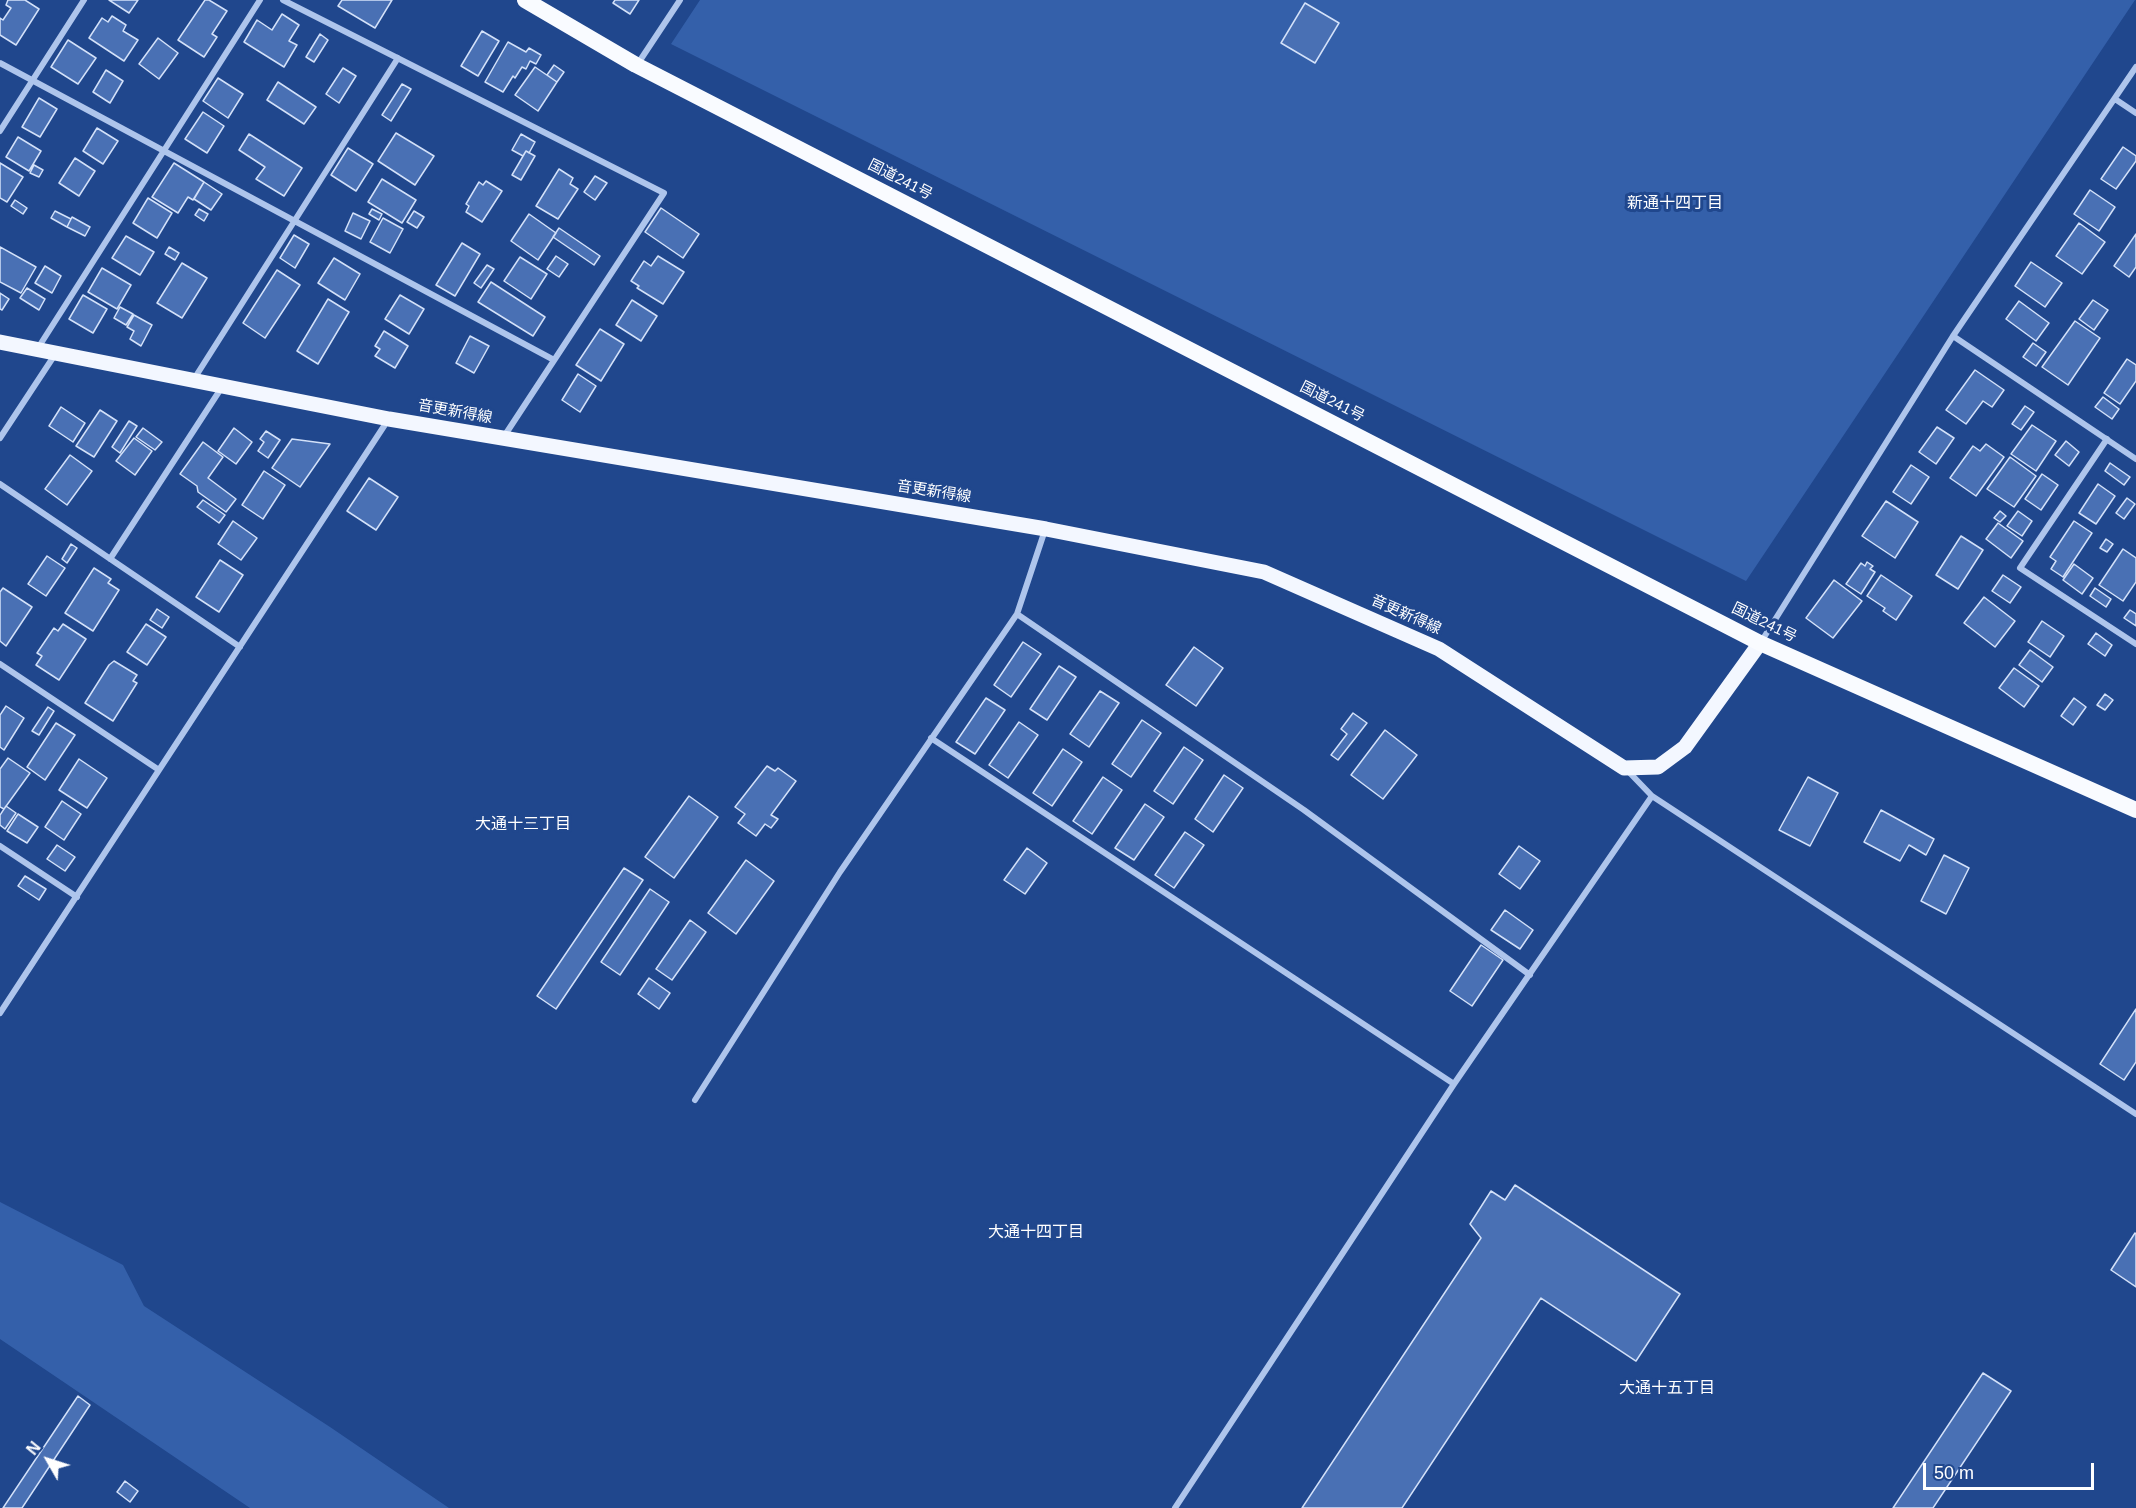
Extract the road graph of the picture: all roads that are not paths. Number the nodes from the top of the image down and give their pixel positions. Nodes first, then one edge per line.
1 (84, 0) edge
2 (260, 0) edge
3 (283, 0) edge
4 (525, 0) edge
5 (680, 0) edge
6 (398, 58) junction
7 (0, 63) edge
8 (636, 65) junction
9 (2136, 67) edge
10 (32, 80) junction
11 (2115, 99) junction
12 (2136, 113) edge
13 (0, 130) edge
14 (163, 151) junction
15 (294, 222) junction
16 (1953, 336) junction
17 (0, 342) edge
18 (37, 348) junction
19 (56, 353) junction
20 (554, 360) junction
21 (194, 379) junction
22 (222, 387) junction
23 (389, 419) junction
24 (0, 438) edge
25 (503, 438) junction
26 (2107, 439) junction
27 (2136, 459) edge
28 (0, 484) edge
29 (1046, 529) junction
30 (110, 559) junction
31 (1017, 614) junction
32 (1760, 642) junction
33 (2136, 644) edge
34 (240, 647) junction
35 (0, 664) edge
36 (932, 738) junction
37 (1624, 768) junction
38 (159, 770) junction
39 (1652, 796) junction
40 (2136, 810) edge
41 (0, 846) edge
42 (76, 897) junction
43 (1530, 975) junction
44 (0, 1013) edge
45 (1454, 1084) junction
46 (694, 1100) dead end
47 (2136, 1114) edge
48 (1175, 1508) edge

1 - 10 street
2 - 14 street
3 - 6 street
4 - 8 highway, 国道241号
5 - 8 street
6 - 15 street
6 - 20 street
7 - 10 street
8 - 32 highway, 国道241号
9 - 11 street
10 - 13 street
10 - 14 street
11 - 12 street
11 - 16 street
14 - 15 street
14 - 18 street
15 - 20 street
15 - 21 street
16 - 26 street
16 - 32 street
17 - 18 main road, 音更新得線
18 - 19 main road, 音更新得線
19 - 21 main road, 音更新得線
19 - 24 street
20 - 25 street
21 - 22 main road, 音更新得線
22 - 23 main road, 音更新得線
22 - 30 street
23 - 25 main road, 音更新得線
23 - 34 street
25 - 29 main road, 音更新得線
26 - 27 street
26 - 33 street
28 - 30 street
29 - 31 street
29 - 37 main road, 音更新得線
30 - 34 street
31 - 36 street
31 - 43 street
32 - 37 main road
32 - 40 highway, 国道241号
34 - 38 street
35 - 38 street
36 - 45 street
36 - 46 street
37 - 39 street
38 - 42 street
39 - 43 street
39 - 47 street
41 - 42 street
42 - 44 street
43 - 45 street
45 - 48 street

